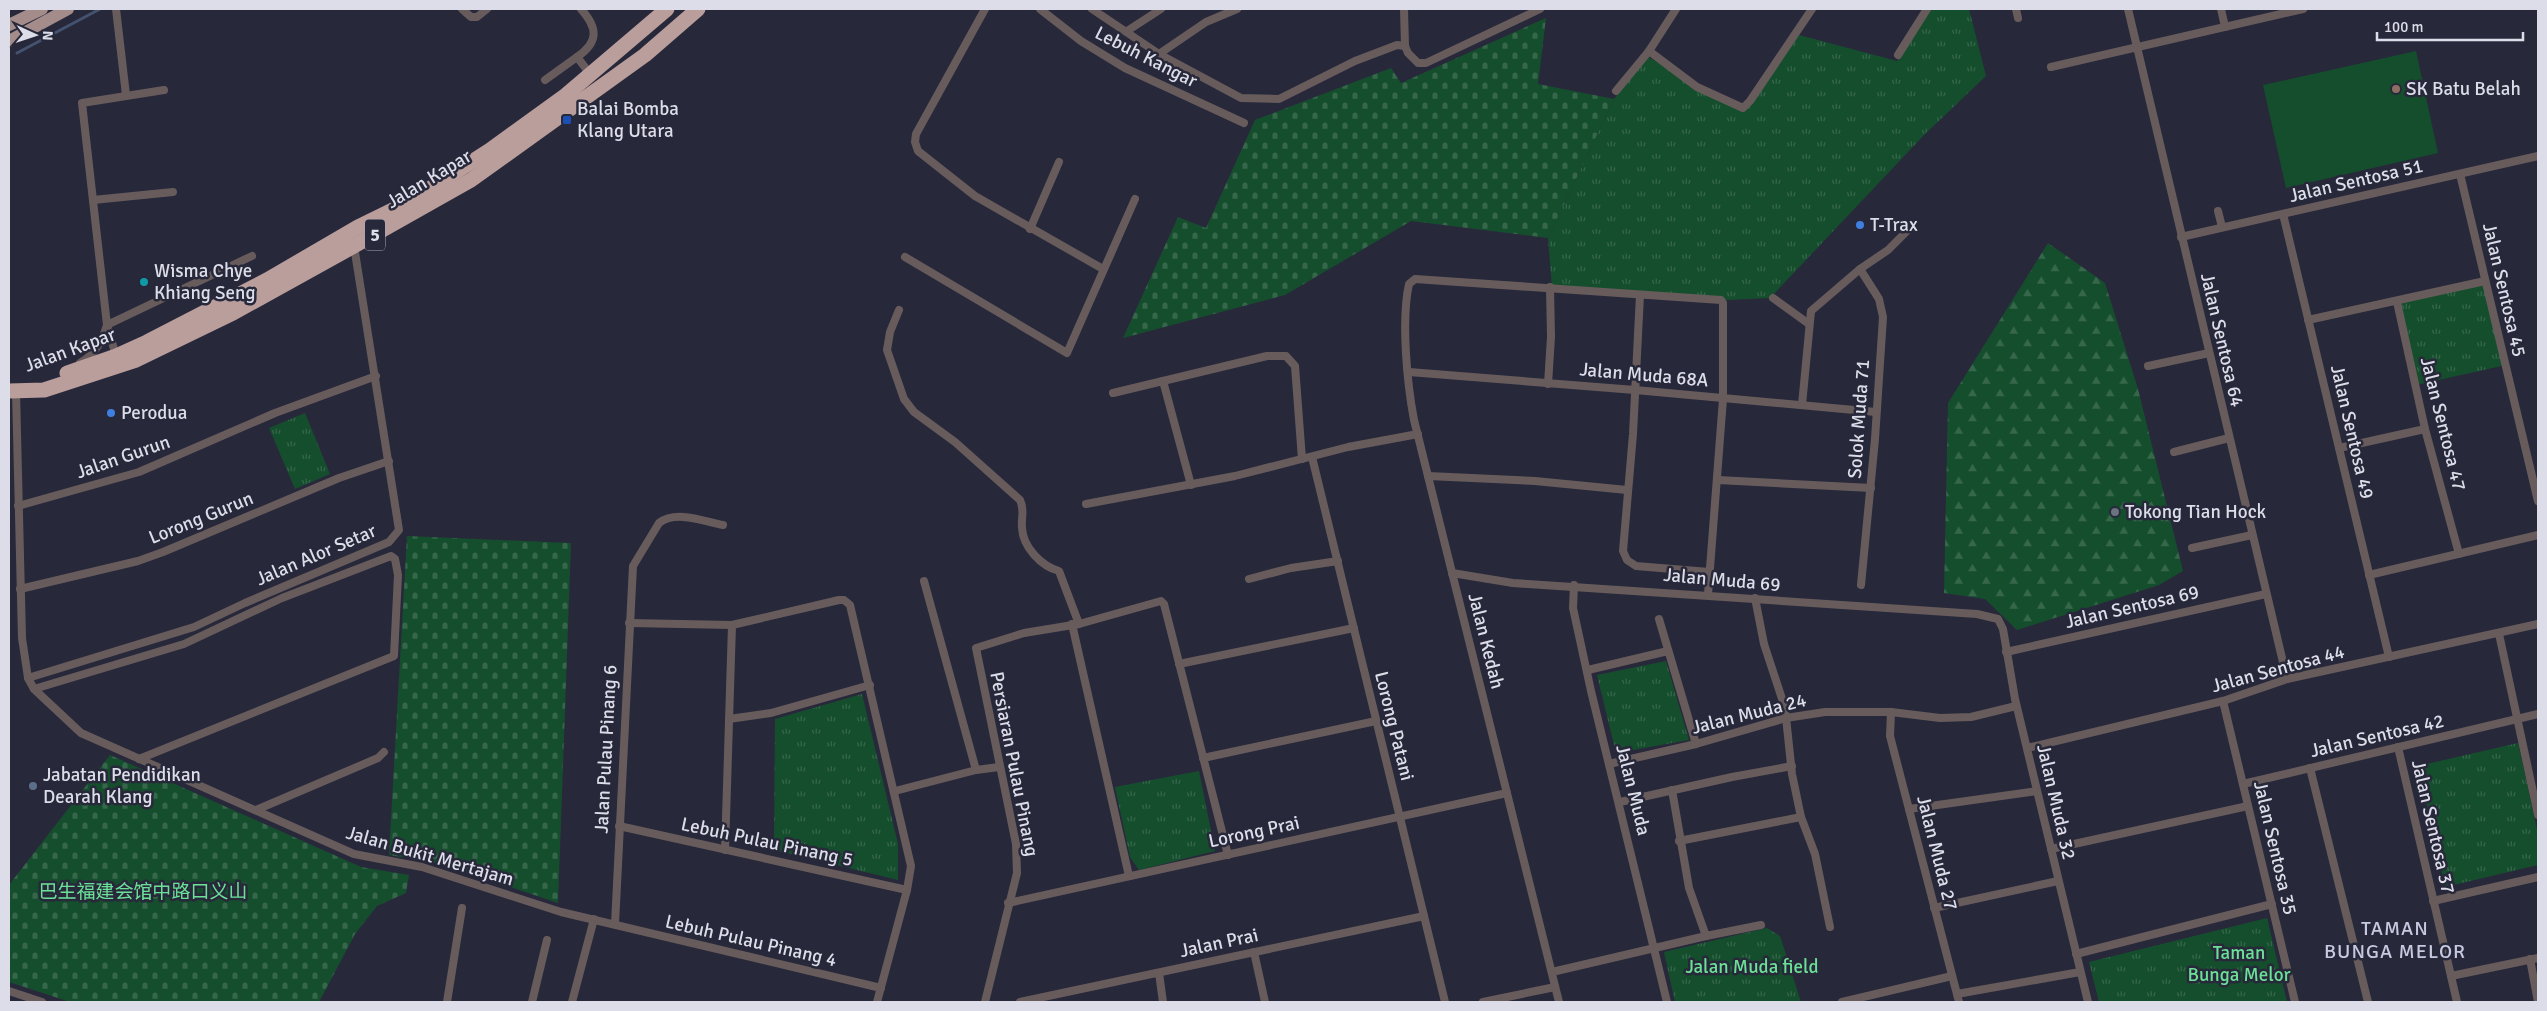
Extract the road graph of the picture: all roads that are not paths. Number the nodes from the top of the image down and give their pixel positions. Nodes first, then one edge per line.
1 (42, 9) edge
2 (68, 9) edge
3 (116, 9) edge
4 (462, 9) edge
5 (487, 9) edge
6 (581, 9) edge
7 (667, 9) edge
8 (698, 9) edge
9 (985, 9) edge
10 (1040, 9) edge
11 (1092, 9) edge
12 (1161, 9) edge
13 (1237, 9) edge
14 (1404, 9) edge
15 (1540, 9) edge
16 (1676, 9) edge
17 (1812, 9) edge
18 (1927, 9) edge
19 (2016, 9) edge
20 (2128, 9) edge
21 (2221, 9) edge
22 (2304, 9) edge
23 (2018, 18) dead end
24 (9, 25) edge
25 (2225, 27) junction
26 (1128, 31) junction
27 (9, 41) edge
28 (1405, 46) junction
29 (2138, 47) junction
30 (1649, 51) junction
31 (1159, 54) junction
32 (1898, 55) dead end
33 (577, 57) junction
34 (2051, 67) dead end
35 (591, 74) junction
36 (545, 80) dead end
37 (164, 90) dead end
38 (1616, 91) dead end
39 (126, 95) junction
40 (1244, 123) dead end
41 (2538, 156) edge
42 (1059, 162) dead end
43 (2460, 174) junction
44 (173, 192) dead end
45 (1135, 199) dead end
46 (93, 200) junction
47 (2218, 210) dead end
48 (2283, 214) junction
49 (1911, 227) dead end
50 (2222, 227) junction
51 (1030, 229) junction
52 (2181, 237) junction
53 (354, 246) junction
54 (252, 256) dead end
55 (905, 257) dead end
56 (1103, 269) junction
57 (1860, 269) junction
58 (2486, 281) junction
59 (1550, 287) junction
60 (1640, 295) junction
61 (1773, 298) dead end
62 (2397, 302) junction
63 (899, 310) dead end
64 (2308, 320) junction
65 (1809, 324) junction
66 (108, 325) junction
67 (2209, 353) junction
68 (116, 356) junction
69 (2148, 366) dead end
70 (1409, 372) junction
71 (59, 375) junction
72 (376, 376) junction
73 (1162, 381) junction
74 (1548, 384) junction
75 (1635, 390) junction
76 (12, 391) edge
77 (1112, 392) dead end
78 (1723, 398) junction
79 (1802, 405) junction
80 (1876, 412) junction
81 (2425, 429) junction
82 (1418, 434) junction
83 (2229, 438) junction
84 (2339, 448) junction
85 (2174, 452) dead end
86 (1312, 457) junction
87 (1302, 459) junction
88 (389, 461) junction
89 (1428, 476) junction
90 (1718, 480) junction
91 (1191, 485) junction
92 (1871, 488) junction
93 (1627, 490) junction
94 (2538, 501) edge
95 (1086, 504) dead end
96 (18, 506) junction
97 (723, 525) dead end
98 (2252, 535) junction
99 (2538, 536) edge
100 (2192, 548) dead end
101 (2458, 554) junction
102 (1338, 562) junction
103 (1709, 572) junction
104 (1452, 573) junction
105 (2369, 574) junction
106 (1249, 579) dead end
107 (1862, 581) dead end
108 (924, 582) dead end
109 (1574, 585) junction
110 (20, 589) junction
111 (1708, 594) junction
112 (2266, 594) junction
113 (1754, 598) junction
114 (1990, 615) joint
115 (1660, 619) dead end
116 (629, 623) junction
117 (1076, 624) junction
118 (2538, 624) edge
119 (732, 625) junction
120 (1354, 628) junction
121 (2500, 634) junction
122 (1668, 651) junction
123 (2006, 652) junction
124 (2389, 657) junction
125 (1179, 664) junction
126 (1588, 670) junction
127 (28, 678) junction
128 (2287, 679) junction
129 (870, 685) junction
130 (34, 688) junction
131 (2223, 701) junction
132 (2016, 706) junction
133 (1891, 712) junction
134 (2538, 714) edge
135 (1786, 718) junction
136 (729, 719) junction
137 (2518, 719) junction
138 (1376, 721) junction
139 (1696, 744) junction
140 (2398, 747) junction
141 (2027, 748) junction
142 (384, 752) dead end
143 (1203, 758) junction
144 (139, 759) junction
145 (1610, 764) junction
146 (1792, 766) junction
147 (999, 767) junction
148 (2310, 768) junction
149 (976, 770) junction
150 (2243, 784) junction
151 (1672, 790) junction
152 (895, 791) junction
153 (2037, 791) junction
154 (1507, 793) junction
155 (2536, 795) edge
156 (1620, 802) junction
157 (2248, 806) junction
158 (1909, 809) junction
159 (256, 810) junction
160 (2538, 815) edge
161 (1400, 817) junction
162 (1801, 817) junction
163 (619, 826) junction
164 (1679, 840) junction
165 (2051, 849) junction
166 (725, 850) junction
167 (1228, 855) junction
168 (1129, 876) junction
169 (2538, 877) edge
170 (2058, 880) junction
171 (907, 890) junction
172 (2433, 901) junction
173 (1008, 903) junction
174 (2272, 904) junction
175 (462, 908) dead end
176 (1934, 908) junction
177 (1424, 916) junction
178 (594, 919) junction
179 (615, 924) junction
180 (1761, 925) dead end
181 (1830, 927) dead end
182 (1706, 936) junction
183 (547, 940) dead end
184 (1655, 949) junction
185 (1254, 952) junction
186 (2076, 954) junction
187 (2538, 958) edge
188 (2530, 959) junction
189 (1552, 972) junction
190 (2080, 972) junction
191 (1159, 973) junction
192 (1952, 976) junction
193 (2451, 976) junction
194 (1555, 987) junction
195 (881, 988) junction
196 (9, 991) edge
197 (1958, 998) edge
198 (42, 1002) edge
199 (448, 1002) edge
200 (532, 1002) edge
201 (572, 1002) edge
202 (877, 1002) edge
203 (985, 1002) edge
204 (1020, 1002) edge
205 (1163, 1002) edge
206 (1265, 1002) edge
207 (1445, 1002) edge
208 (1483, 1002) edge
209 (1559, 1002) edge
210 (1667, 1002) edge
211 (1844, 1002) edge
212 (2088, 1002) edge
213 (2295, 1002) edge
214 (2368, 1002) edge
215 (2457, 1002) edge
216 (2538, 1002) edge

1 - 24 main road
2 - 27 main road
3 - 39 street
4 - 5 street
6 - 33 street
7 - 35 highway, Jalan Kapar / 5
8 - 53 highway, Jalan Kapar / 5
9 - 51 street
10 - 40 street, Lebuh Kangar
11 - 26 street
12 - 26 street
13 - 31 street
14 - 28 street
15 - 28 street
16 - 30 street
17 - 30 street
18 - 32 street
19 - 23 street
20 - 29 street, Jalan Sentosa 64
21 - 25 street
22 - 25 street
25 - 29 street
26 - 31 street
28 - 31 street
29 - 34 street
29 - 52 street, Jalan Sentosa 64
30 - 38 street
33 - 35 street
33 - 36 street
35 - 68 highway, Jalan Kapar / 5
37 - 39 street
39 - 46 street
41 - 43 street, Jalan Sentosa 51
42 - 51 street
43 - 48 street, Jalan Sentosa 51
43 - 58 street, Jalan Sentosa 45
44 - 46 street
45 - 56 street
46 - 66 street
47 - 50 street
48 - 50 street, Jalan Sentosa 51
48 - 64 street, Jalan Sentosa 49
49 - 57 street
50 - 52 street, Jalan Sentosa 51
51 - 56 street
52 - 67 street, Jalan Sentosa 64
53 - 72 street, Jalan Alor Setar
53 - 76 highway, Jalan Kapar / 5
54 - 66 street
55 - 56 street
57 - 65 street
57 - 80 street, Solok Muda 71
58 - 62 street
58 - 94 street, Jalan Sentosa 45
59 - 60 street
59 - 70 street, Jalan Kedah
59 - 74 street
60 - 75 street
60 - 78 street
61 - 65 street
62 - 64 street
62 - 81 street, Jalan Sentosa 47
63 - 117 street
64 - 84 street, Jalan Sentosa 49
65 - 79 street
66 - 68 street
66 - 71 street
67 - 69 street
67 - 83 street, Jalan Sentosa 64
68 - 71 highway, Jalan Kapar / 5
70 - 74 street, Jalan Muda 68A
70 - 82 street, Jalan Kedah
71 - 76 highway, Jalan Kapar / 5
72 - 88 street, Jalan Alor Setar
72 - 96 street, Jalan Gurun
73 - 77 street
73 - 87 street
73 - 91 street
74 - 75 street, Jalan Muda 68A
75 - 78 street, Jalan Muda 68A
75 - 93 street
76 - 96 street, Jalan Bukit Mertajam
78 - 79 street, Jalan Muda 68A
78 - 90 street
79 - 80 street, Jalan Muda 68A
80 - 92 street, Solok Muda 71
81 - 84 street
81 - 101 street, Jalan Sentosa 47
82 - 86 street
82 - 89 street, Jalan Kedah
83 - 85 street
83 - 98 street, Jalan Sentosa 64
84 - 105 street, Jalan Sentosa 49
86 - 87 street
86 - 102 street, Lorong Patani
87 - 91 street
88 - 110 street, Lorong Gurun
88 - 127 street, Jalan Alor Setar
89 - 93 street
89 - 104 street, Jalan Kedah
90 - 92 street
90 - 103 street
91 - 95 street
92 - 107 street, Solok Muda 71
93 - 103 street
96 - 110 street, Jalan Bukit Mertajam
97 - 116 street, Jalan Pulau Pinang 6
98 - 100 street
98 - 112 street, Jalan Sentosa 64
99 - 101 street
101 - 105 street
102 - 106 street
102 - 120 street, Lorong Patani
103 - 111 street
104 - 109 street, Jalan Muda 69
104 - 154 street, Jalan Kedah
105 - 124 street, Jalan Sentosa 49
108 - 149 street, Persiaran Pulau Pinang
109 - 111 street, Jalan Muda 69
109 - 126 street, Jalan Muda
110 - 127 street, Jalan Bukit Mertajam
111 - 113 street, Jalan Muda 69
112 - 123 street, Jalan Sentosa 69
112 - 128 street, Jalan Sentosa 64
113 - 114 street, Jalan Muda 69
113 - 135 street
114 - 123 street, Jalan Muda 32
115 - 122 street
116 - 119 street
116 - 163 street, Jalan Pulau Pinang 6
117 - 125 street
117 - 147 street, Persiaran Pulau Pinang
117 - 168 street
118 - 121 street, Jalan Sentosa 44
119 - 129 street
119 - 136 street
120 - 125 street
120 - 138 street, Lorong Patani
121 - 124 street, Jalan Sentosa 44
121 - 137 street
122 - 126 street
122 - 139 street
123 - 132 street, Jalan Muda 32
124 - 128 street, Jalan Sentosa 44
125 - 143 street
126 - 145 street, Jalan Muda
127 - 130 street, Jalan Bukit Mertajam
128 - 131 street, Jalan Sentosa 44
129 - 136 street
129 - 152 street
130 - 144 street, Jalan Bukit Mertajam
130 - 144 street
131 - 141 street, Jalan Sentosa 44
131 - 150 street, Jalan Sentosa 35
132 - 133 street, Jalan Muda 24
132 - 141 street, Jalan Muda 32
133 - 135 street, Jalan Muda 24
133 - 158 street, Jalan Muda 27
134 - 137 street, Jalan Sentosa 42
135 - 139 street, Jalan Muda 24
135 - 146 street
136 - 166 street
137 - 140 street, Jalan Sentosa 42
137 - 155 street
138 - 143 street
138 - 161 street, Lorong Patani
139 - 145 street, Jalan Muda 24
140 - 148 street, Jalan Sentosa 42
140 - 172 street, Jalan Sentosa 37
141 - 153 street, Jalan Muda 32
142 - 159 street
143 - 167 street
144 - 159 street, Jalan Bukit Mertajam
145 - 156 street, Jalan Muda
146 - 151 street
146 - 162 street
147 - 149 street
147 - 173 street, Persiaran Pulau Pinang
148 - 150 street, Jalan Sentosa 42
148 - 214 street
149 - 152 street
150 - 157 street, Jalan Sentosa 35
151 - 156 street
151 - 164 street
152 - 171 street
153 - 158 street
153 - 165 street, Jalan Muda 32
154 - 161 street, Lorong Prai
154 - 189 street, Jalan Kedah
155 - 160 street
156 - 184 street, Jalan Muda
157 - 165 street
157 - 174 street, Jalan Sentosa 35
158 - 176 street, Jalan Muda 27
159 - 178 street, Jalan Bukit Mertajam
161 - 167 street, Lorong Prai
161 - 177 street, Lorong Patani
162 - 164 street
162 - 181 street
163 - 166 street, Lebuh Pulau Pinang 5
163 - 179 street, Jalan Pulau Pinang 6
164 - 182 street
165 - 170 street, Jalan Muda 32
166 - 171 street, Lebuh Pulau Pinang 5
167 - 168 street, Lorong Prai
168 - 173 street, Lorong Prai
169 - 172 street
170 - 176 street
170 - 186 street, Jalan Muda 32
171 - 195 street
172 - 193 street, Jalan Sentosa 37
173 - 203 street, Persiaran Pulau Pinang
174 - 186 street
174 - 213 street, Jalan Sentosa 35
175 - 199 street
176 - 192 street, Jalan Muda 27
177 - 185 street, Jalan Prai
177 - 207 street, Lorong Patani
178 - 179 street, Jalan Bukit Mertajam
178 - 201 street
179 - 195 street, Lebuh Pulau Pinang 4
180 - 182 street
182 - 184 street
183 - 200 street
184 - 189 street
184 - 210 street, Jalan Muda
185 - 191 street, Jalan Prai
185 - 206 street
186 - 190 street, Jalan Muda 32
187 - 188 street
188 - 193 street
188 - 216 street
189 - 194 street, Jalan Kedah
190 - 197 street
190 - 212 street, Jalan Muda 32
191 - 204 street, Jalan Prai
191 - 205 street
192 - 197 street, Jalan Muda 27
192 - 211 street
193 - 215 street, Jalan Sentosa 37
194 - 208 street
194 - 209 street, Jalan Kedah
195 - 202 street
196 - 198 street

